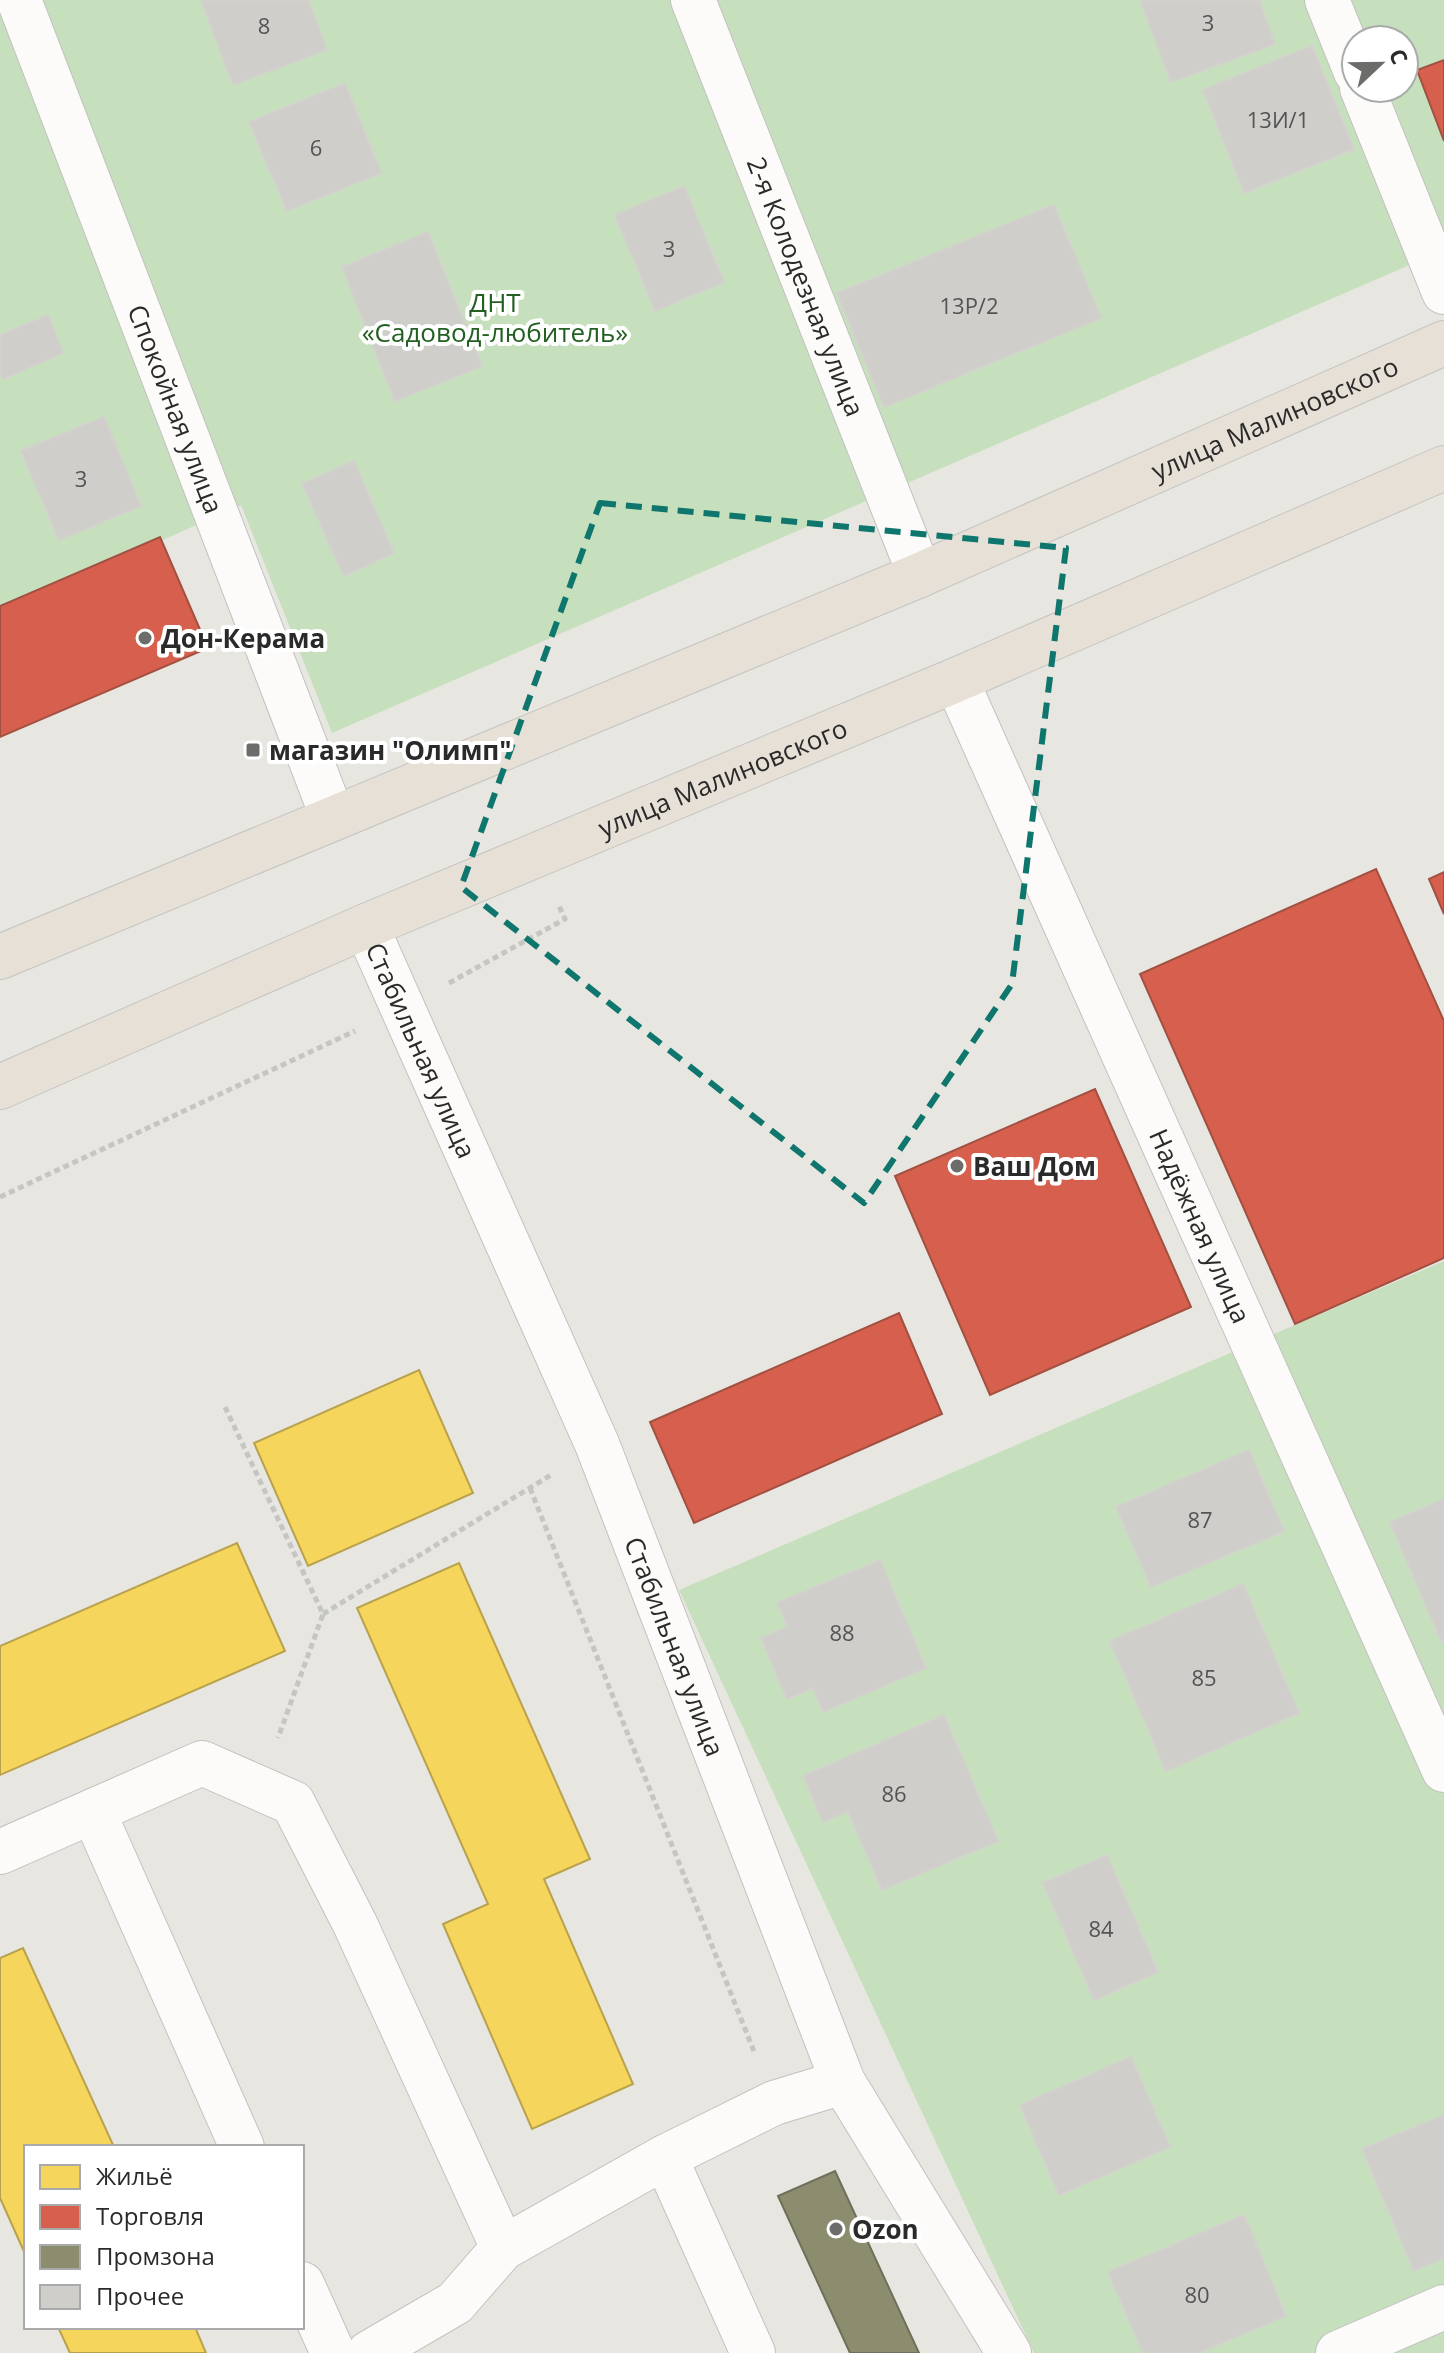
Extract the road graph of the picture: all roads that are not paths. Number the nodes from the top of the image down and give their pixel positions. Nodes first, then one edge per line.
1 (19, 0) edge
2 (693, 0) edge
3 (1327, 0) edge
4 (1340, 32) edge
5 (1368, 104) edge
6 (1444, 292) edge
7 (1444, 343) edge
8 (1444, 468) edge
9 (920, 575) junction
10 (956, 680) junction
11 (333, 818) junction
12 (366, 926) junction
13 (0, 957) edge
14 (0, 1087) edge
15 (1444, 1770) edge
16 (93, 1811) junction
17 (0, 1852) edge
18 (843, 2082) junction
19 (241, 2145) edge
20 (665, 2157) junction
21 (503, 2248) junction
22 (304, 2288) edge
23 (1444, 2307) edge
24 (333, 2353) edge
25 (369, 2353) edge
26 (753, 2353) edge
27 (1009, 2353) edge
28 (1338, 2353) edge

1 - 11 street, Спокойная улица
2 - 9 street, 2-я Колодезная улица
3 - 4 street
5 - 6 street
7 - 9 highway, улица Малиновского
8 - 10 highway, улица Малиновского
9 - 11 highway, улица Малиновского
10 - 12 highway, улица Малиновского
10 - 15 street, Надёжная улица
11 - 13 highway, улица Малиновского
12 - 14 highway, улица Малиновского
12 - 18 street, Стабильная улица
16 - 17 street
16 - 19 street
16 - 21 street
18 - 20 street
18 - 27 street, Стабильная улица
20 - 21 street
20 - 26 street
21 - 25 street
22 - 24 street
23 - 28 street

